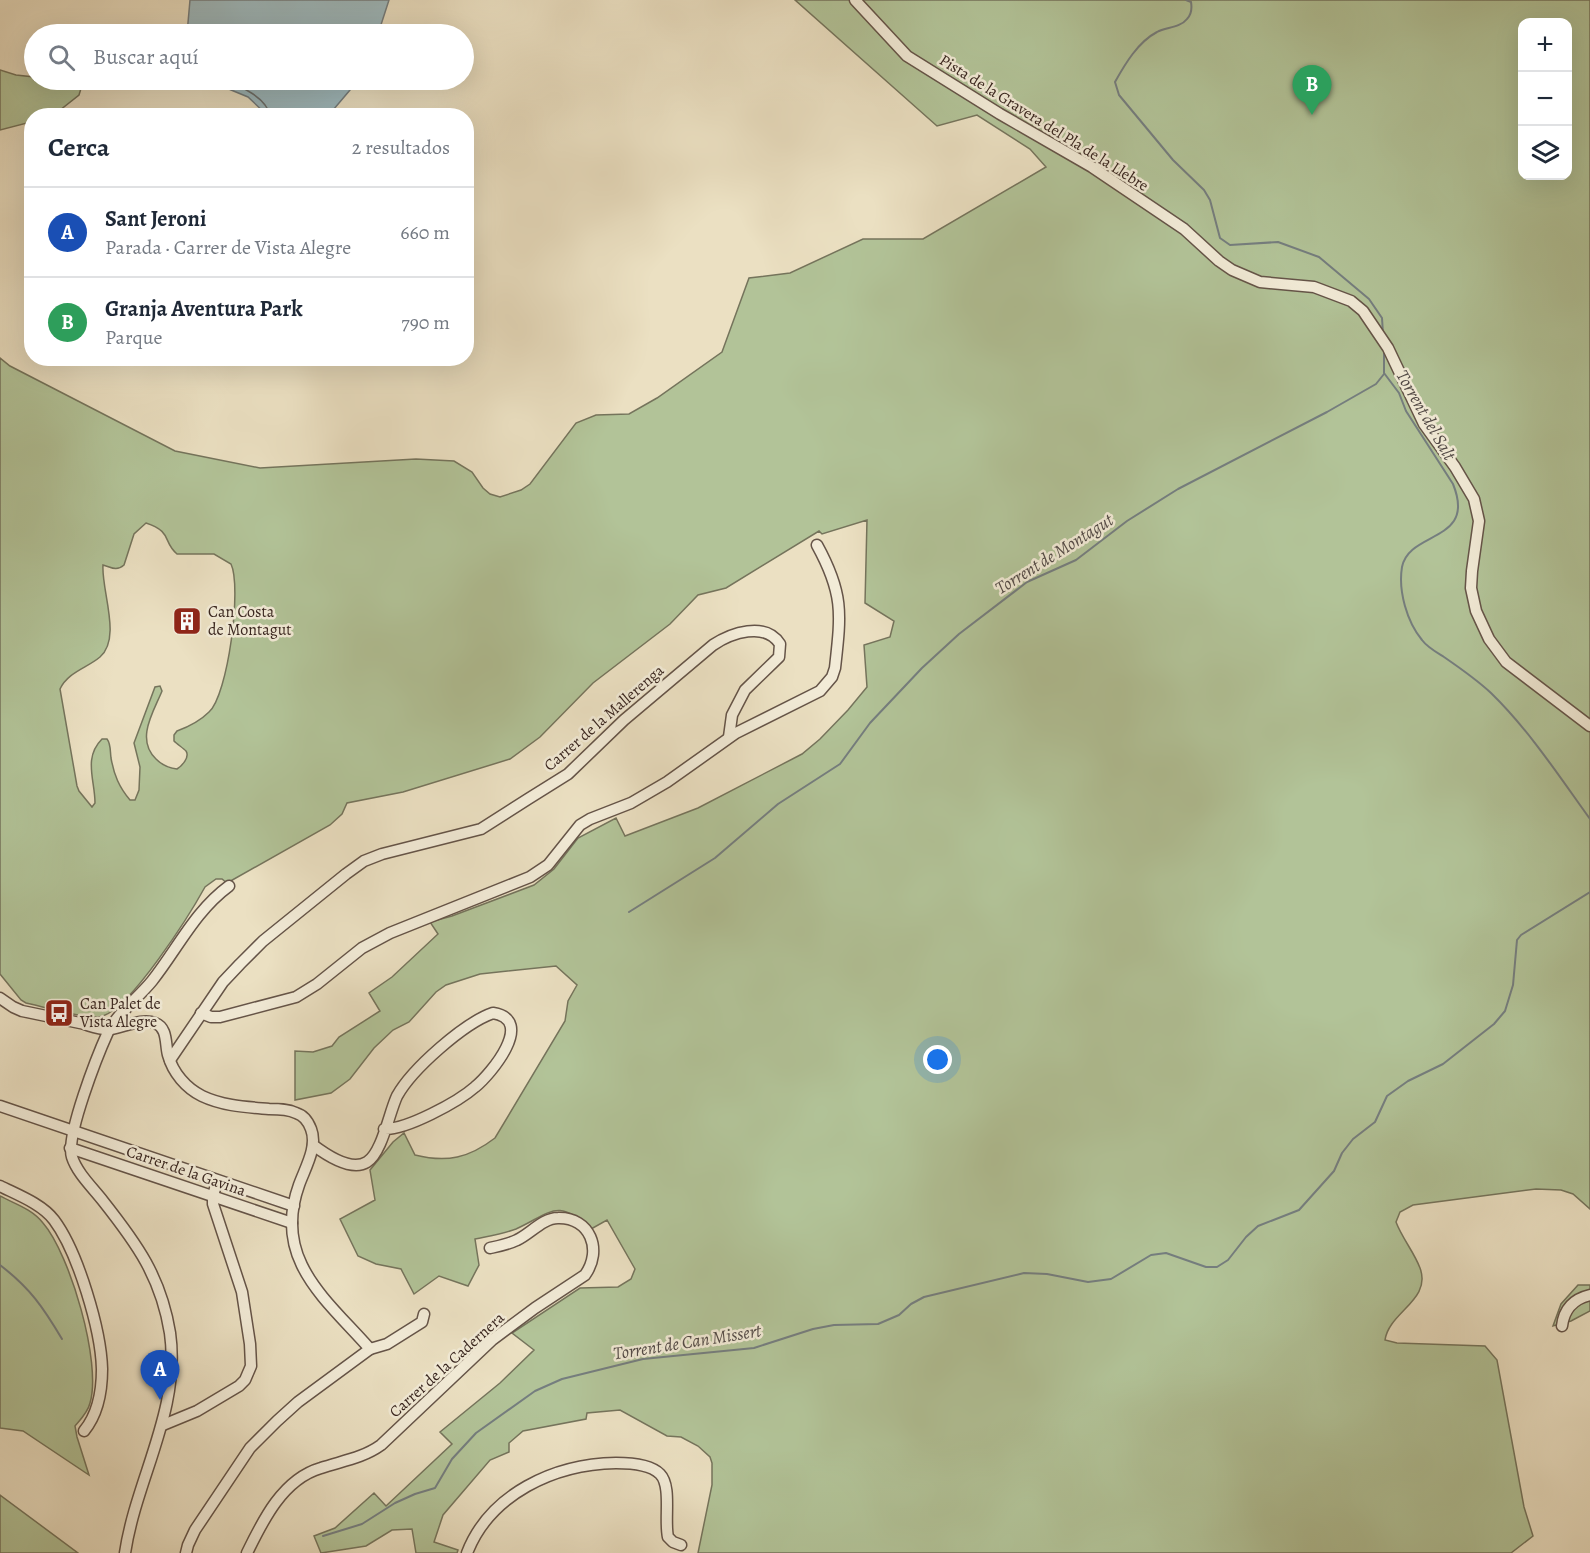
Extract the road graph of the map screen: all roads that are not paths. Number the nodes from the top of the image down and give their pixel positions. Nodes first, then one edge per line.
1 (855, 0) edge
2 (817, 545) dead end
3 (1590, 726) edge
4 (729, 737) junction
5 (229, 886) dead end
6 (0, 998) edge
7 (201, 1013) junction
8 (109, 1030) junction
9 (170, 1060) junction
10 (0, 1106) edge
11 (384, 1129) junction
12 (73, 1130) junction
13 (313, 1145) junction
14 (70, 1148) junction
15 (217, 1181) junction
16 (0, 1186) edge
17 (213, 1196) junction
18 (294, 1206) junction
19 (292, 1223) junction
20 (490, 1248) dead end
21 (1590, 1295) edge
22 (424, 1314) dead end
23 (1562, 1326) dead end
24 (370, 1349) junction
25 (162, 1425) junction
26 (84, 1431) dead end
27 (681, 1545) dead end
28 (125, 1553) edge
29 (186, 1553) edge
30 (247, 1553) edge
31 (467, 1553) edge

1 - 3 street, Pista de la Gravera del Pla de la Llebre
2 - 4 street
4 - 7 street
4 - 7 street, Carrer de la Mallerenga
5 - 8 street
6 - 8 street
7 - 9 street, Carrer de la Mallerenga
8 - 9 street
8 - 12 street
9 - 13 street
10 - 12 street, Carrer de la Gavina
11 - 11 street
11 - 13 street
12 - 14 street
12 - 15 street, Carrer de la Gavina
13 - 18 street
14 - 17 street, Carrer de la Gavina
14 - 25 street
15 - 17 street
15 - 18 street, Carrer de la Gavina
16 - 26 street
17 - 19 street, Carrer de la Gavina
17 - 25 street
18 - 19 street
19 - 24 street
20 - 30 street, Carrer de la Cadernera
21 - 23 street
22 - 24 street
24 - 29 street
25 - 28 street
27 - 31 street

